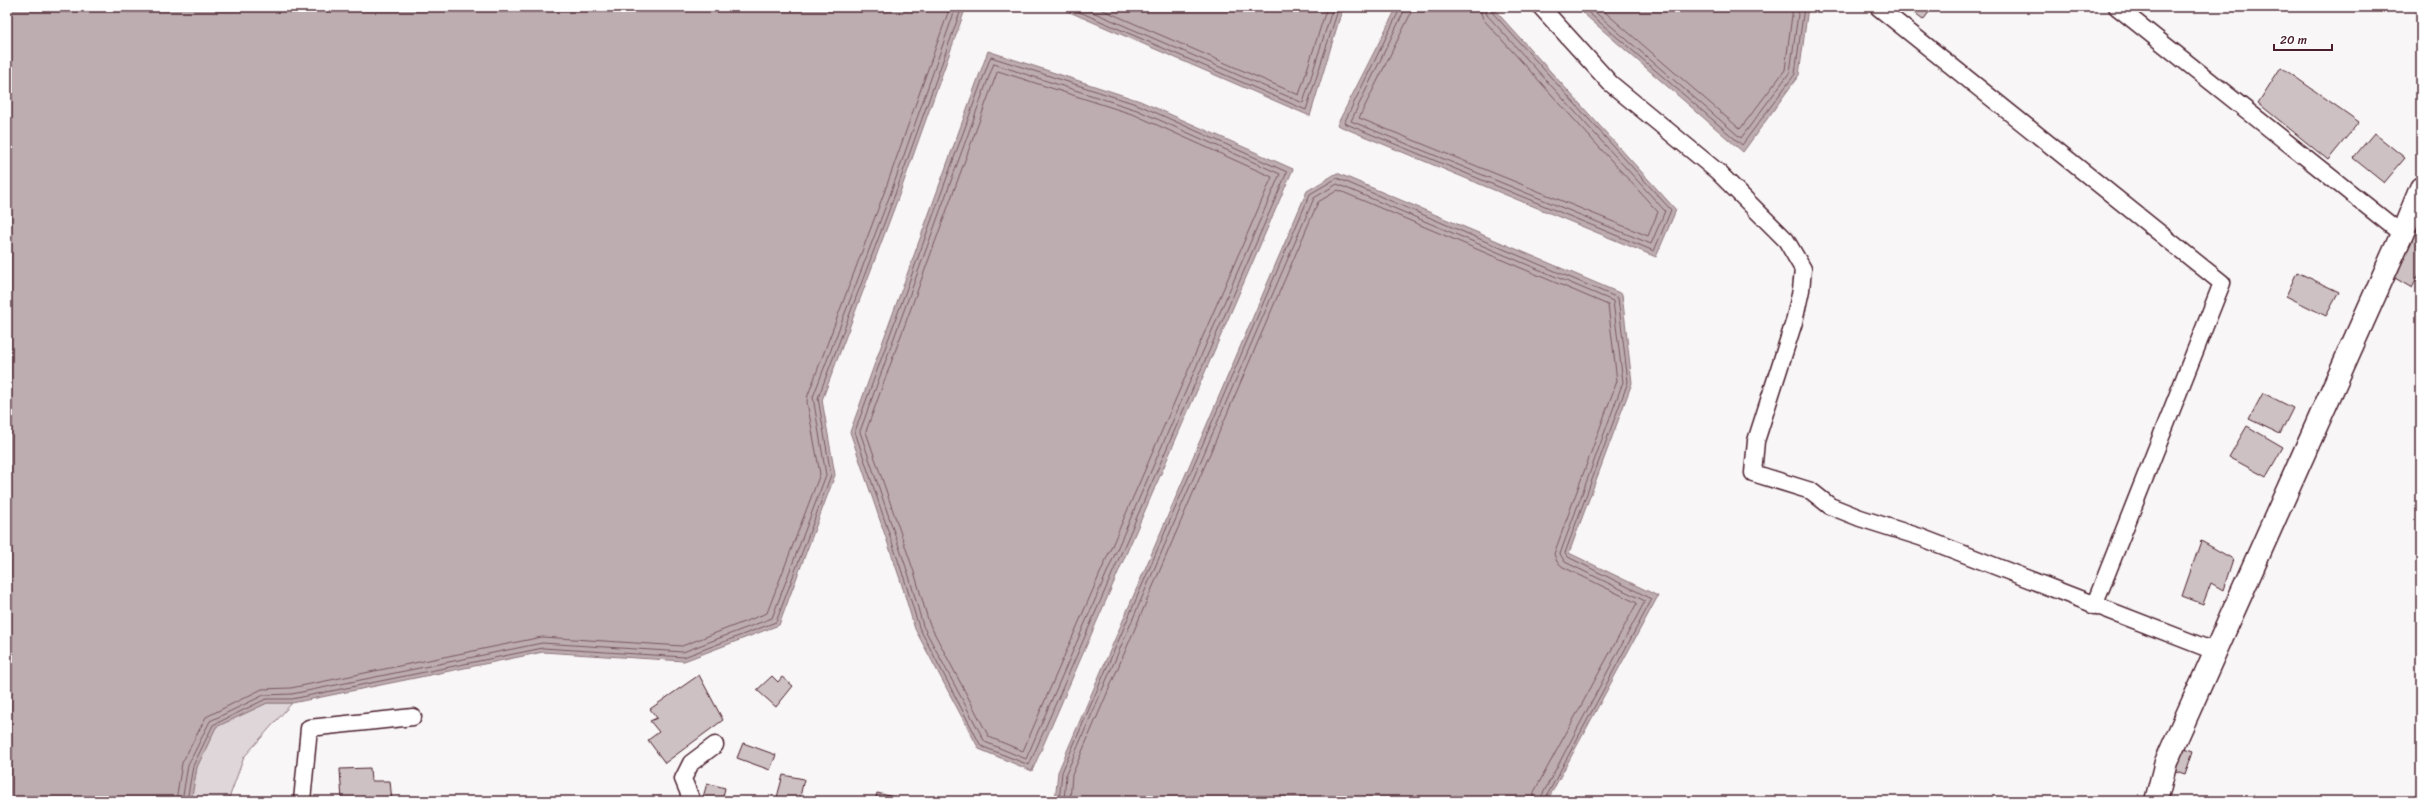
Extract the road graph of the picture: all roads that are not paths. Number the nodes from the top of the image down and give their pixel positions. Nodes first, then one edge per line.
1 (1541, 7) edge
2 (1878, 7) edge
3 (2117, 7) edge
4 (2421, 188) edge
5 (2402, 234) junction
6 (2094, 606) junction
7 (2214, 651) junction
8 (413, 717) dead end
9 (715, 744) dead end
10 (302, 801) edge
11 (692, 801) edge
12 (2156, 801) edge

1 - 6 street
2 - 6 street
3 - 5 street
4 - 5 street
5 - 7 street
6 - 7 street
7 - 12 street
8 - 10 street
9 - 11 street

